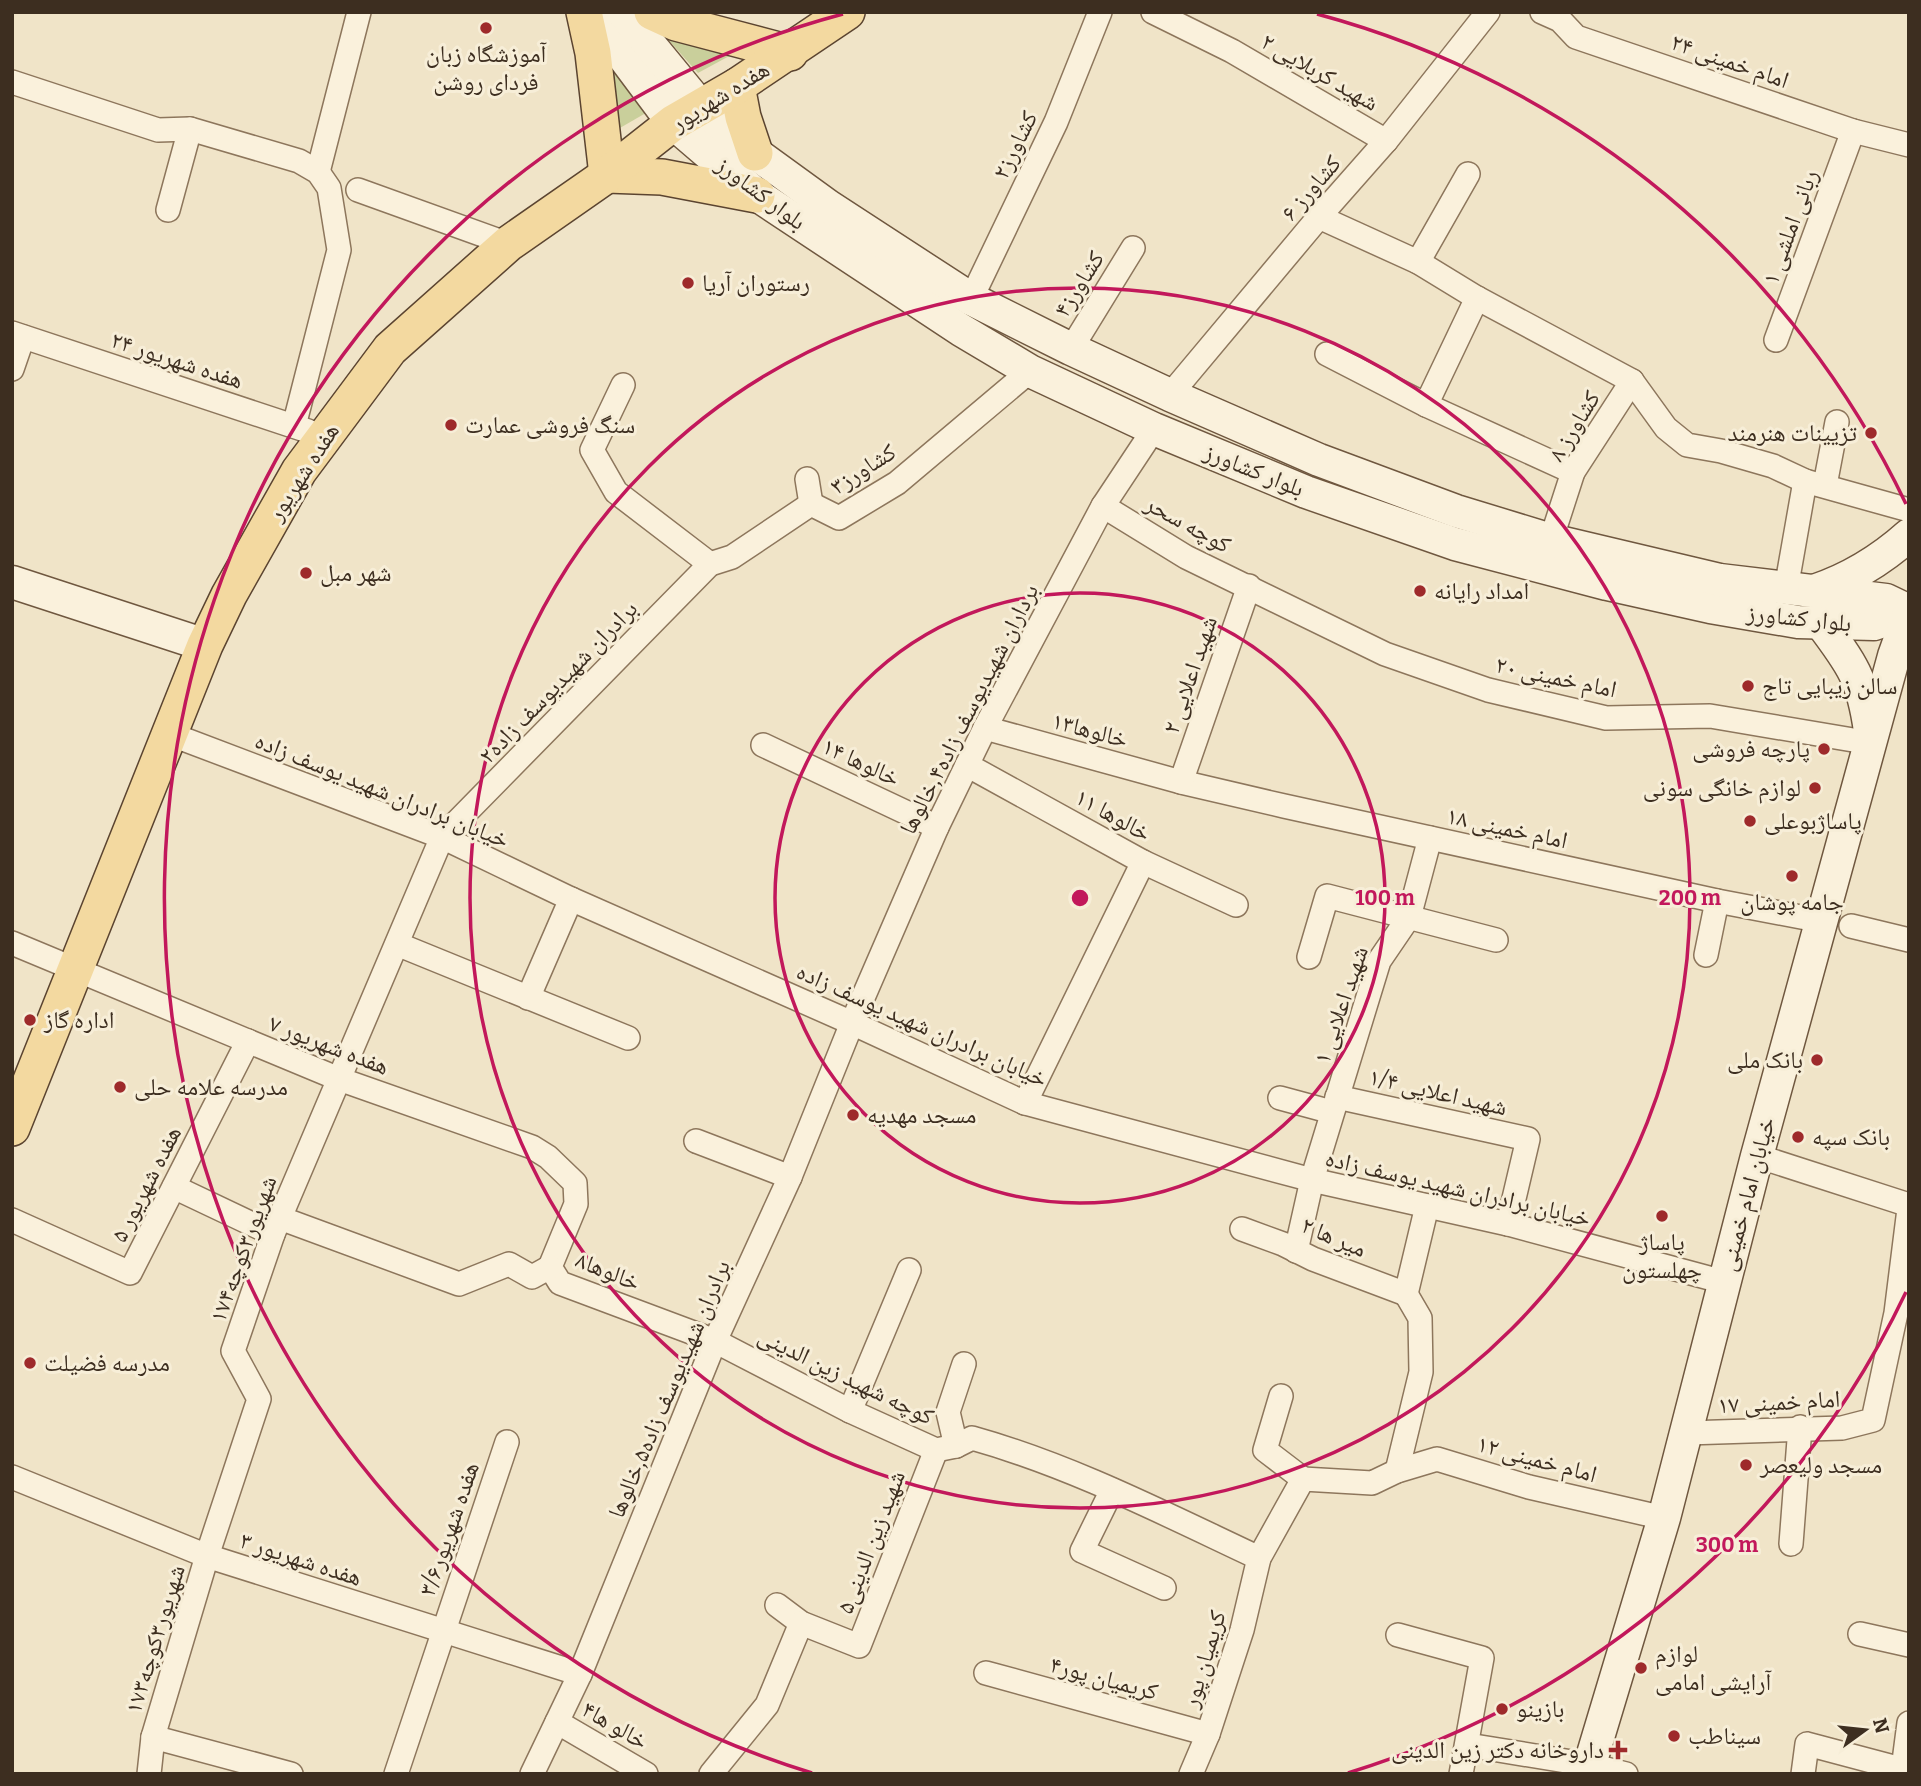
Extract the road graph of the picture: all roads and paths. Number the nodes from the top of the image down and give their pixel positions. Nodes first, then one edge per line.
1 (359, 12) edge
2 (584, 12) edge
3 (590, 12) edge
4 (623, 12) edge
5 (652, 12) edge
6 (847, 12) edge
7 (1100, 12) edge
8 (1153, 12) edge
9 (1488, 12) edge
10 (1542, 12) edge
11 (790, 52) junction
12 (12, 82) edge
13 (737, 86) junction
14 (687, 115) junction
15 (190, 130) junction
16 (1853, 131) junction
17 (1386, 141) junction
18 (1909, 145) edge
19 (318, 172) junction
20 (754, 172) junction
21 (1468, 174) dead end
22 (607, 175) junction
23 (358, 190) dead end
24 (168, 210) dead end
25 (1319, 217) junction
26 (508, 244) junction
27 (1133, 248) dead end
28 (1418, 262) junction
29 (1477, 298) junction
30 (971, 299) junction
31 (18, 335) edge
32 (1776, 340) dead end
33 (1071, 349) junction
34 (1327, 354) dead end
35 (12, 369) edge
36 (1030, 371) junction
37 (1632, 381) junction
38 (623, 385) dead end
39 (1170, 395) junction
40 (1426, 405) junction
41 (1837, 422) dead end
42 (1154, 429) junction
43 (309, 431) junction
44 (1573, 472) junction
45 (807, 479) dead end
46 (1815, 483) junction
47 (811, 504) junction
48 (1103, 506) junction
49 (1909, 510) edge
50 (1909, 535) edge
51 (1551, 540) junction
52 (710, 564) junction
53 (12, 582) edge
54 (1250, 586) junction
55 (1804, 603) junction
56 (1909, 612) edge
57 (205, 645) junction
58 (1909, 691) edge
59 (985, 729) junction
60 (170, 734) junction
61 (1871, 743) junction
62 (763, 745) dead end
63 (967, 765) junction
64 (1181, 782) junction
65 (937, 827) junction
66 (442, 837) junction
67 (1430, 838) junction
68 (1143, 862) junction
69 (571, 899) junction
70 (1717, 901) junction
71 (1236, 905) dead end
72 (1409, 917) junction
73 (1836, 924) junction
74 (1496, 940) dead end
75 (1909, 940) edge
76 (12, 943) edge
77 (397, 944) junction
78 (1706, 955) dead end
79 (1309, 957) dead end
80 (75, 970) junction
81 (528, 998) junction
82 (852, 1023) junction
83 (628, 1038) dead end
84 (248, 1041) junction
85 (339, 1079) junction
86 (1280, 1098) dead end
87 (1025, 1103) junction
88 (1335, 1104) junction
89 (13, 1122) edge
90 (696, 1141) dead end
91 (1757, 1156) junction
92 (562, 1169) joint
93 (790, 1177) junction
94 (1312, 1180) junction
95 (174, 1187) junction
96 (1427, 1206) junction
97 (1909, 1207) edge
98 (12, 1220) edge
99 (1508, 1224) junction
100 (276, 1226) junction
101 (1242, 1229) dead end
102 (1296, 1251) junction
103 (550, 1267) junction
104 (909, 1270) dead end
105 (1724, 1282) junction
106 (1406, 1294) junction
107 (1902, 1312) edge
108 (715, 1341) junction
109 (964, 1364) dead end
110 (1281, 1396) dead end
111 (850, 1411) junction
112 (1800, 1427) junction
113 (1687, 1433) junction
114 (507, 1442) dead end
115 (946, 1448) junction
116 (1398, 1472) junction
117 (12, 1477) edge
118 (1303, 1479) junction
119 (1112, 1490) junction
120 (1664, 1518) junction
121 (1791, 1544) dead end
122 (207, 1556) junction
123 (1259, 1559) junction
124 (1164, 1588) dead end
125 (777, 1605) dead end
126 (801, 1623) junction
127 (442, 1632) junction
128 (1860, 1634) dead end
129 (1398, 1635) dead end
130 (1909, 1645) edge
131 (986, 1673) dead end
132 (580, 1674) junction
133 (557, 1722) junction
134 (1909, 1723) edge
135 (1208, 1734) junction
136 (153, 1737) junction
137 (1468, 1745) junction
138 (1588, 1769) edge
139 (1906, 1770) edge
140 (149, 1774) edge
141 (291, 1774) edge
142 (396, 1774) edge
143 (532, 1774) edge
144 (646, 1774) edge
145 (710, 1774) edge
146 (1191, 1774) edge
147 (1461, 1774) edge
148 (1626, 1774) edge
149 (1803, 1774) edge

1 - 19 street
2 - 22 main road
3 - 14 main road
4 - 14 main road
5 - 11 main road
6 - 11 main road, هفده شهریور
7 - 30 street, کشاورز۲
8 - 17 street, شهید کربلایی ۲
9 - 17 street, کشاورز ۶
10 - 16 street, امام خمینی ۲۴
11 - 13 main road, هفده شهریور
12 - 15 street
13 - 14 main road, هفده شهریور
13 - 20 main road
14 - 20 main road, بلوار کشاورز
14 - 22 main road, هفده شهریور
15 - 19 street
15 - 24 street
16 - 18 street, امام خمینی ۲۴
16 - 32 street, ربانی املشی ۱
17 - 25 street, کشاورز ۶
19 - 43 street
20 - 22 main road
20 - 30 main road, بلوار کشاورز
20 - 36 main road, بلوار کشاورز
21 - 28 street
22 - 26 main road, هفده شهریور
23 - 26 street
25 - 28 street
25 - 39 street, کشاورز ۶
26 - 43 main road, هفده شهریور
27 - 33 street, کشاورز۴
28 - 29 street
29 - 37 street
29 - 40 street
30 - 33 main road, بلوار کشاورز
31 - 35 street
31 - 43 street, هفده شهریور ۲۴
33 - 39 main road, بلوار کشاورز
34 - 40 street
36 - 42 main road, بلوار کشاورز
36 - 47 street, کشاورز۳
37 - 44 street, کشاورز ۸
37 - 46 street
38 - 52 street
39 - 51 main road, بلوار کشاورز
40 - 44 street
41 - 46 street
42 - 48 street, برداران شهیدیوسف زاده۴,خالوها
42 - 55 main road, بلوار کشاورز
43 - 57 main road, هفده شهریور
44 - 51 street, کشاورز ۸
45 - 47 street
46 - 49 street
46 - 55 street
47 - 52 street, کشاورز۳
48 - 54 street, کوچه سحر
48 - 59 street, برداران شهیدیوسف زاده۴,خالوها
50 - 55 main road
51 - 55 main road, بلوار کشاورز
52 - 66 street, برادران شهیدیوسف زاده۲
53 - 57 main road
54 - 61 street, امام خمینی ۲۰
54 - 64 street, شهید اعلایی ۲
55 - 56 main road, بلوار کشاورز
55 - 61 main road
56 - 61 main road, خیابان امام خمینی
57 - 60 main road, هفده شهریور
58 - 61 main road
59 - 63 street, برداران شهیدیوسف زاده۴,خالوها
59 - 64 street, خالوها۱۳
60 - 66 street, خیابان برادران شهید یوسف زاده
60 - 80 main road, هفده شهریور
61 - 73 main road, خیابان امام خمینی
62 - 65 street, خالوها ۱۴
63 - 65 street, برداران شهیدیوسف زاده۴,خالوها
63 - 68 street, خالوها ۱۱
64 - 67 street, امام خمینی ۱۸
65 - 82 street, برداران شهیدیوسف زاده۴,خالوها
66 - 69 street, خیابان برادران شهید یوسف زاده
66 - 77 street, ۱۷شهریور۳کوچه۴
67 - 70 street, امام خمینی ۱۸
67 - 72 street, شهید اعلایی ۱
68 - 71 street, خالوها ۱۱
68 - 87 street
69 - 81 street
69 - 82 street, خیابان برادران شهید یوسف زاده
70 - 73 street, امام خمینی ۱۸
70 - 78 street
72 - 74 street
72 - 79 street
72 - 88 street, شهید اعلایی ۱
73 - 75 street, امام خمینی ۱۸
73 - 91 main road, خیابان امام خمینی
76 - 80 street, هفده شهریور ۷
77 - 81 street
77 - 85 street, ۱۷شهریور۳کوچه۴
80 - 84 street, هفده شهریور ۷
80 - 89 main road, هفده شهریور
81 - 83 street
82 - 87 street, خیابان برادران شهید یوسف زاده
82 - 93 street, برادران شهیدیوسف زاده۵,خالوها
84 - 85 street, هفده شهریور ۷
84 - 95 street, هفده شهریور ۵
85 - 92 street, هفده شهریور ۷
85 - 100 street, ۱۷شهریور۳کوچه۴
86 - 88 street, شهید اعلایی ۱/۴
87 - 94 street, خیابان برادران شهید یوسف زاده
88 - 94 street, شهید اعلایی ۱
88 - 99 street, شهید اعلایی ۱/۴
90 - 93 street
91 - 97 street
91 - 105 main road, خیابان امام خمینی
92 - 103 street, خالوها۸
93 - 108 street, برادران شهیدیوسف زاده۵,خالوها
94 - 96 street, خیابان برادران شهید یوسف زاده
94 - 102 street, شهید اعلایی ۱
95 - 98 street, هفده شهریور ۵
95 - 100 street
96 - 99 street, خیابان برادران شهید یوسف زاده
96 - 106 street
97 - 107 street
99 - 105 street, خیابان برادران شهید یوسف زاده
100 - 103 street
100 - 122 street, ۱۷شهریور۳کوچه۴
101 - 102 street, میر ها ۲
102 - 106 street, میر ها ۲
103 - 108 street, خالوها۸
104 - 111 street
105 - 113 main road, خیابان امام خمینی
106 - 116 street
107 - 112 street, امام خمینی ۱۷
108 - 111 street, کوچه شهید زین الدینی
108 - 132 street, برادران شهیدیوسف زاده۵,خالوها
109 - 115 street
110 - 118 street
111 - 115 street, کوچه شهید زین الدینی
112 - 113 street, امام خمینی ۱۷
112 - 121 street
113 - 120 main road, خیابان امام خمینی
114 - 127 street, هفده شهریور۳/۶
115 - 119 street, کوچه شهید زین الدینی
115 - 126 street, شهید زین الدینی۵
116 - 118 street, امام خمینی ۱۲
116 - 120 street, امام خمینی ۱۲
117 - 122 street, هفده شهریور ۳
118 - 123 street, کریمیان پور
119 - 123 street, کوچه شهید زین الدینی
119 - 124 street
120 - 138 main road, خیابان امام خمینی
122 - 127 street, هفده شهریور ۳
122 - 136 street, ۱۷شهریور۳کوچه۳
123 - 135 street, کریمیان پور
125 - 126 street, شهید زین الدینی۵
126 - 145 street
127 - 132 street, هفده شهریور ۳
127 - 142 street, هفده شهریور۳/۶
128 - 130 street
129 - 137 street
131 - 135 street, کریمیان پور۴
132 - 133 street, برادران شهیدیوسف زاده۵,خالوها
133 - 143 street, برادران شهیدیوسف زاده۵,خالوها
133 - 144 street, خالو ها۴
134 - 139 street
135 - 146 street, کریمیان پور
136 - 140 street, ۱۷شهریور۳کوچه۳
136 - 141 street
137 - 138 street
137 - 147 street
138 - 148 street
139 - 149 street

